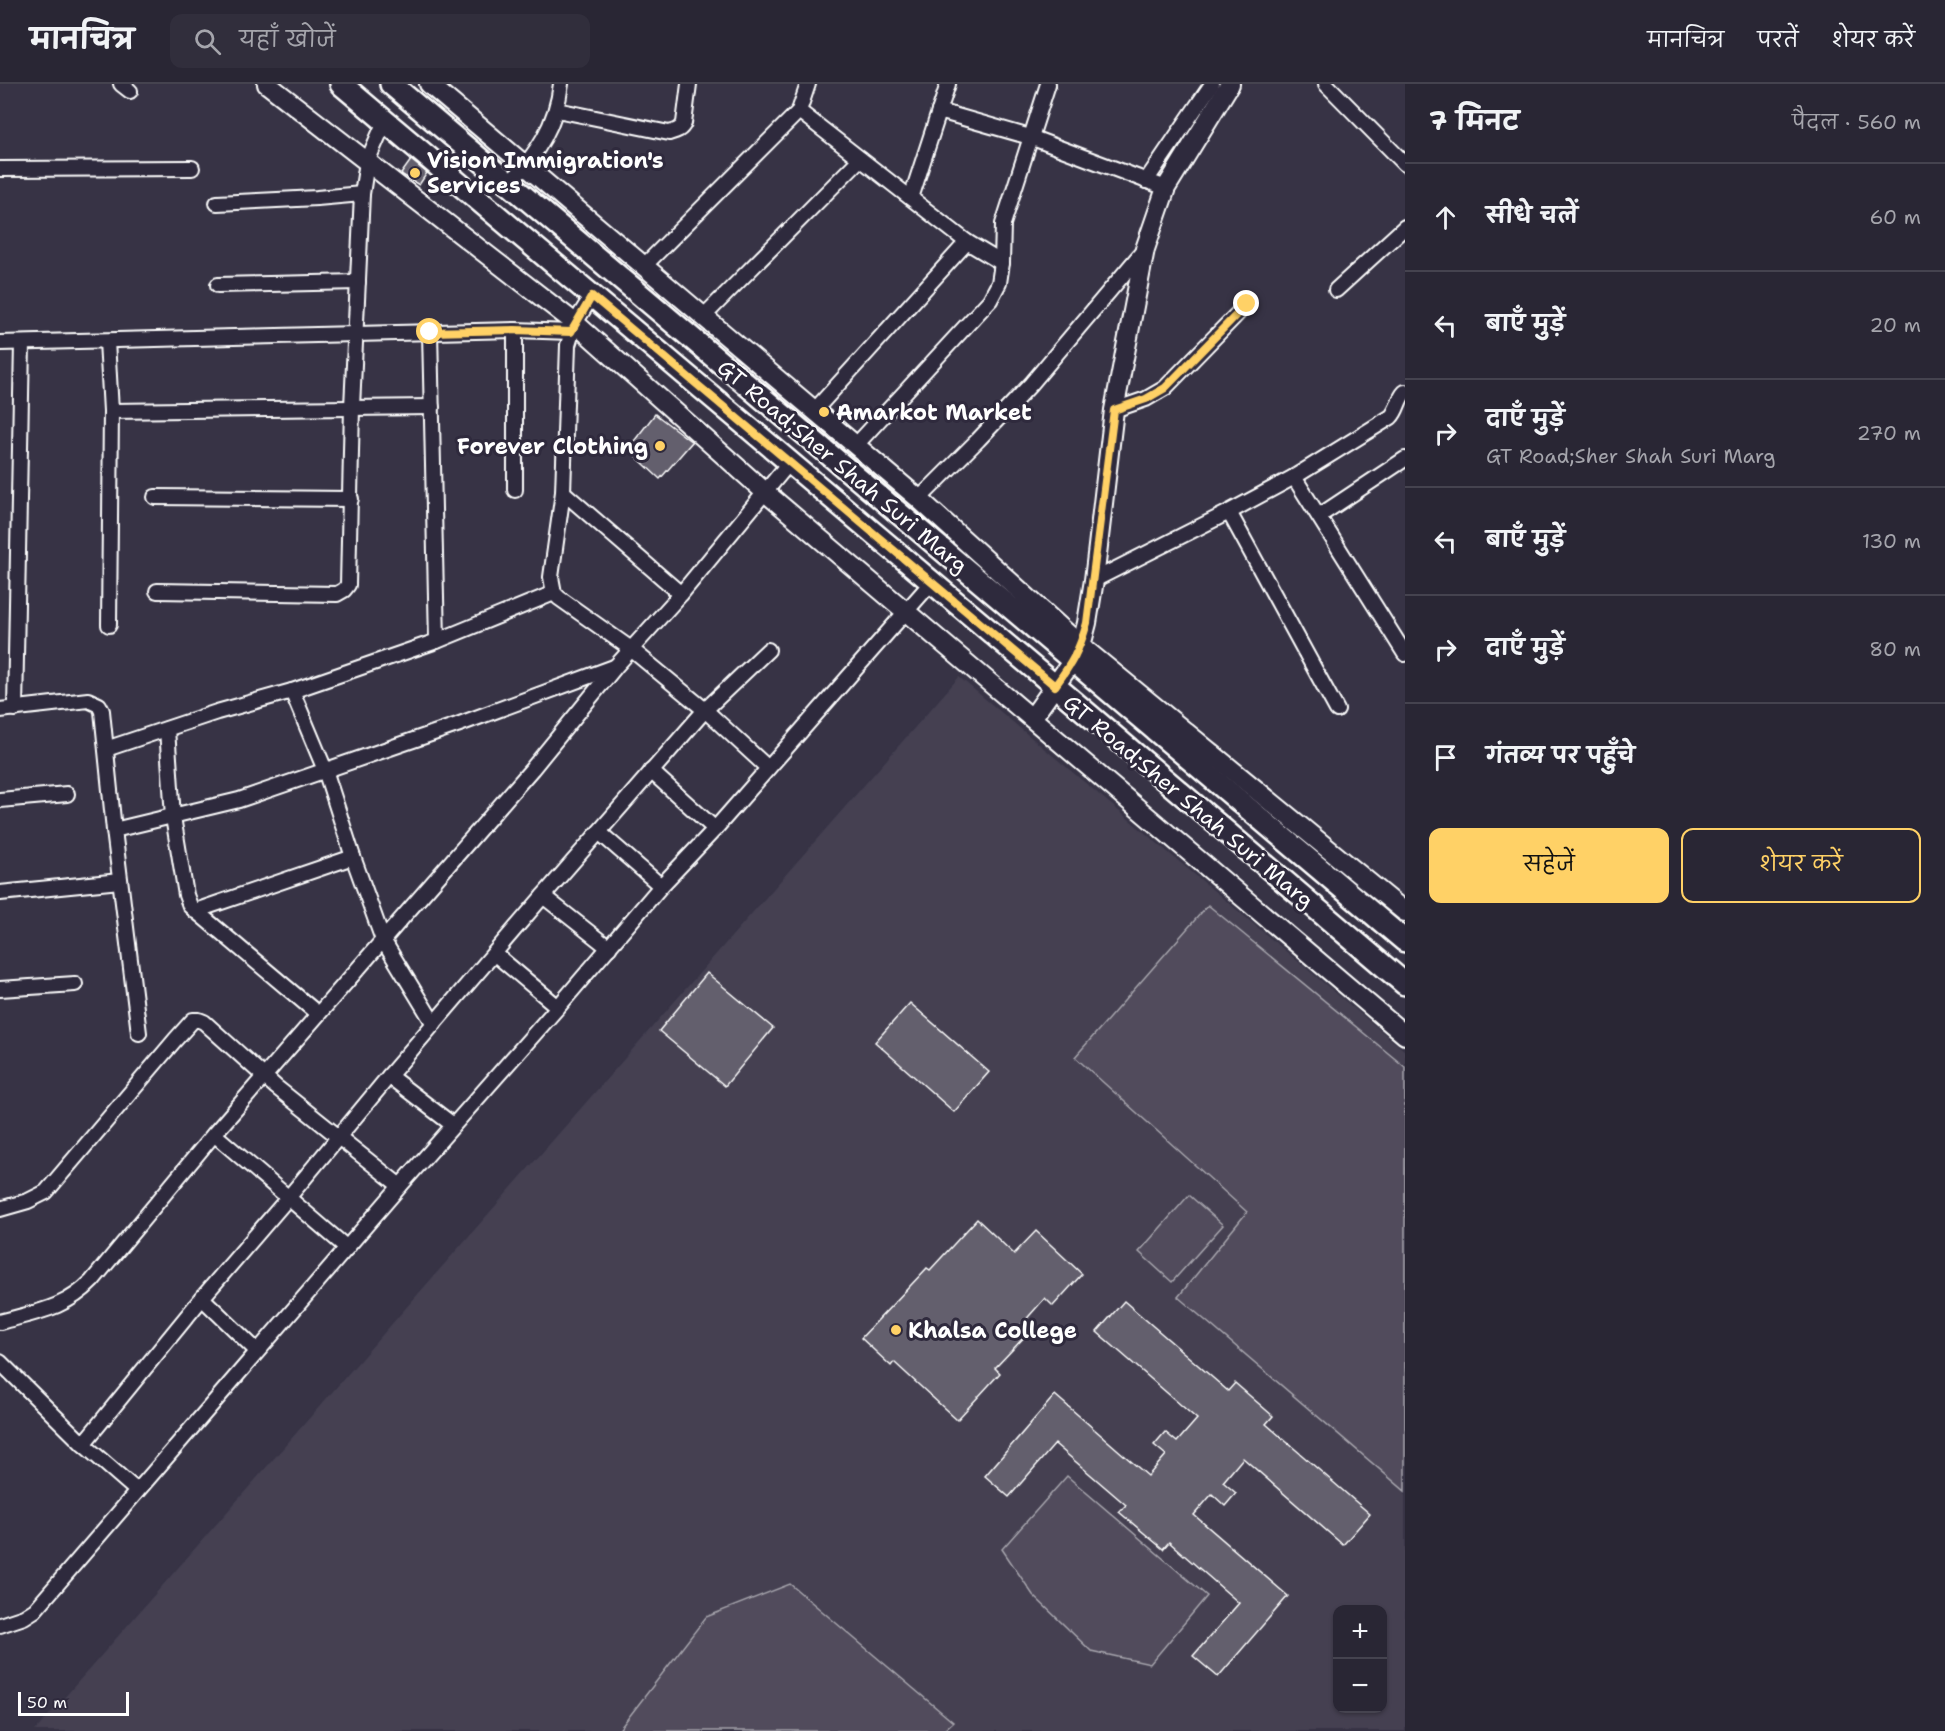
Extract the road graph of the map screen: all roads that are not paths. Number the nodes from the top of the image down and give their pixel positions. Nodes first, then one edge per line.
1 (267, 84) edge
2 (341, 84) edge
3 (391, 84) edge
4 (429, 84) edge
5 (561, 84) edge
6 (689, 84) edge
7 (808, 84) edge
8 (948, 84) edge
9 (1048, 84) edge
10 (1212, 84) edge
11 (1230, 84) edge
12 (1326, 84) edge
13 (557, 110) junction
14 (799, 111) junction
15 (939, 111) junction
16 (385, 121) junction
17 (1030, 137) junction
18 (860, 159) junction
19 (367, 162) junction
20 (1405, 164) edge
21 (526, 165) junction
22 (192, 168) dead end
23 (0, 169) edge
24 (1146, 181) junction
25 (510, 183) junction
26 (1166, 189) junction
27 (362, 194) junction
28 (911, 198) junction
29 (217, 203) dead end
30 (1405, 227) edge
31 (967, 242) junction
32 (1145, 249) junction
33 (1002, 263) junction
34 (644, 266) junction
35 (358, 282) junction
36 (218, 285) dead end
37 (1336, 290) dead end
38 (592, 296) junction
39 (1247, 304) dead end
40 (704, 316) junction
41 (573, 328) junction
42 (515, 330) junction
43 (430, 332) junction
44 (356, 334) junction
45 (107, 341) junction
46 (0, 343) edge
47 (22, 343) junction
48 (1405, 392) edge
49 (352, 407) junction
50 (432, 407) junction
51 (1114, 410) junction
52 (111, 411) junction
53 (814, 411) junction
54 (856, 445) junction
55 (1405, 459) edge
56 (789, 463) junction
57 (1294, 477) junction
58 (515, 490) dead end
59 (563, 492) junction
60 (765, 492) junction
61 (155, 497) dead end
62 (351, 499) junction
63 (919, 499) junction
64 (1229, 512) junction
65 (1319, 516) junction
66 (1094, 580) junction
67 (931, 583) junction
68 (157, 591) dead end
69 (554, 593) junction
70 (681, 594) junction
71 (906, 612) junction
72 (110, 625) dead end
73 (437, 641) junction
74 (631, 650) junction
75 (768, 650) dead end
76 (1077, 653) junction
77 (1405, 654) edge
78 (616, 666) junction
79 (1055, 686) junction
80 (292, 691) junction
81 (15, 709) junction
82 (0, 710) edge
83 (1337, 710) dead end
84 (705, 711) junction
85 (1032, 718) junction
86 (167, 729) junction
87 (106, 749) junction
88 (768, 768) junction
89 (325, 771) junction
90 (651, 771) junction
91 (67, 794) dead end
92 (0, 800) edge
93 (173, 817) junction
94 (715, 829) junction
95 (114, 830) junction
96 (598, 832) junction
97 (353, 857) junction
98 (120, 881) junction
99 (661, 886) junction
100 (0, 893) edge
101 (543, 896) junction
102 (1402, 904) edge
103 (195, 911) junction
104 (1379, 918) junction
105 (383, 940) junction
106 (1405, 941) edge
107 (609, 948) junction
108 (495, 954) junction
109 (75, 984) dead end
110 (1405, 984) edge
111 (0, 989) edge
112 (558, 1007) junction
113 (318, 1014) junction
114 (434, 1024) junction
115 (139, 1033) dead end
116 (1405, 1035) edge
117 (389, 1076) junction
118 (264, 1077) junction
119 (453, 1125) junction
120 (214, 1134) junction
121 (339, 1138) junction
122 (400, 1186) junction
123 (288, 1198) junction
124 (0, 1209) edge
125 (347, 1248) junction
126 (202, 1298) junction
127 (0, 1322) edge
128 (257, 1351) junction
129 (0, 1362) edge
130 (83, 1444) junction
131 (137, 1491) junction
132 (0, 1625) edge

1 - 19 main road
2 - 16 main road, GT Road;Sher Shah Suri Marg
3 - 25 main road, GT Road;Sher Shah Suri Marg
4 - 21 main road
5 - 13 street
6 - 13 street
7 - 14 street
8 - 15 street
9 - 17 street
10 - 24 street
11 - 26 main road
12 - 20 street
13 - 21 street
14 - 18 street
14 - 34 street
15 - 17 street
15 - 28 street
16 - 19 street
16 - 38 main road, GT Road;Sher Shah Suri Marg
17 - 24 street
17 - 33 street
18 - 28 street
18 - 40 street
19 - 27 street
19 - 41 main road
21 - 25 street
21 - 34 main road
22 - 23 street
24 - 26 street
25 - 76 main road, GT Road;Sher Shah Suri Marg
26 - 32 main road
27 - 29 street
27 - 35 street
28 - 31 street
30 - 37 street
31 - 33 street
31 - 53 street
32 - 51 main road
32 - 63 street
33 - 54 street
34 - 40 main road
35 - 36 street
35 - 44 street
38 - 41 street
38 - 56 main road, GT Road;Sher Shah Suri Marg
39 - 51 street
40 - 53 main road
41 - 42 street
41 - 59 street
41 - 60 main road
42 - 43 street
42 - 58 street
43 - 44 street
43 - 50 street
44 - 45 street
44 - 49 street
45 - 47 street
45 - 52 street
46 - 47 street
47 - 81 street
48 - 57 street
49 - 50 street
49 - 52 street
49 - 62 street
50 - 73 street
51 - 66 main road
52 - 72 street
53 - 54 main road
54 - 63 main road
55 - 65 street
56 - 60 street
56 - 67 main road, GT Road;Sher Shah Suri Marg
57 - 64 street
57 - 65 street
59 - 69 street
59 - 70 street
60 - 70 street
60 - 71 main road
61 - 62 street
62 - 68 street
63 - 76 main road
64 - 66 street
64 - 83 street
65 - 77 street
66 - 76 main road
67 - 71 street
67 - 79 main road, GT Road;Sher Shah Suri Marg
69 - 73 street
69 - 74 street
70 - 74 street
71 - 85 main road
71 - 88 street
73 - 80 street
74 - 78 street
74 - 84 street
75 - 84 street
76 - 79 main road
76 - 102 main road
76 - 104 main road, GT Road;Sher Shah Suri Marg
78 - 89 street
78 - 105 street
79 - 85 main road
79 - 110 main road, GT Road;Sher Shah Suri Marg
80 - 86 street
80 - 89 street
81 - 82 street
81 - 87 street
84 - 88 street
84 - 90 street
85 - 116 main road
86 - 87 street
86 - 93 street
87 - 95 street
88 - 94 street
89 - 93 street
89 - 97 street
90 - 94 street
90 - 96 street
91 - 92 street
93 - 95 street
93 - 103 street
94 - 99 street
95 - 98 street
96 - 99 street
96 - 101 street
97 - 103 street
97 - 105 street
98 - 100 street
98 - 115 street
99 - 107 street
101 - 107 street
101 - 108 street
102 - 104 street
103 - 113 street
104 - 106 main road, GT Road;Sher Shah Suri Marg
105 - 113 street
105 - 114 street
107 - 112 street
108 - 112 street
108 - 114 street
109 - 111 street
112 - 119 street
113 - 118 street
114 - 117 street
117 - 119 street
117 - 121 street
118 - 120 street
118 - 121 street
118 - 124 street
119 - 122 street
120 - 123 street
120 - 127 street
121 - 122 street
121 - 123 street
122 - 125 street
123 - 125 street
123 - 126 street
125 - 128 street
126 - 128 street
126 - 130 street
128 - 131 street
129 - 130 street
130 - 131 street
131 - 132 street

